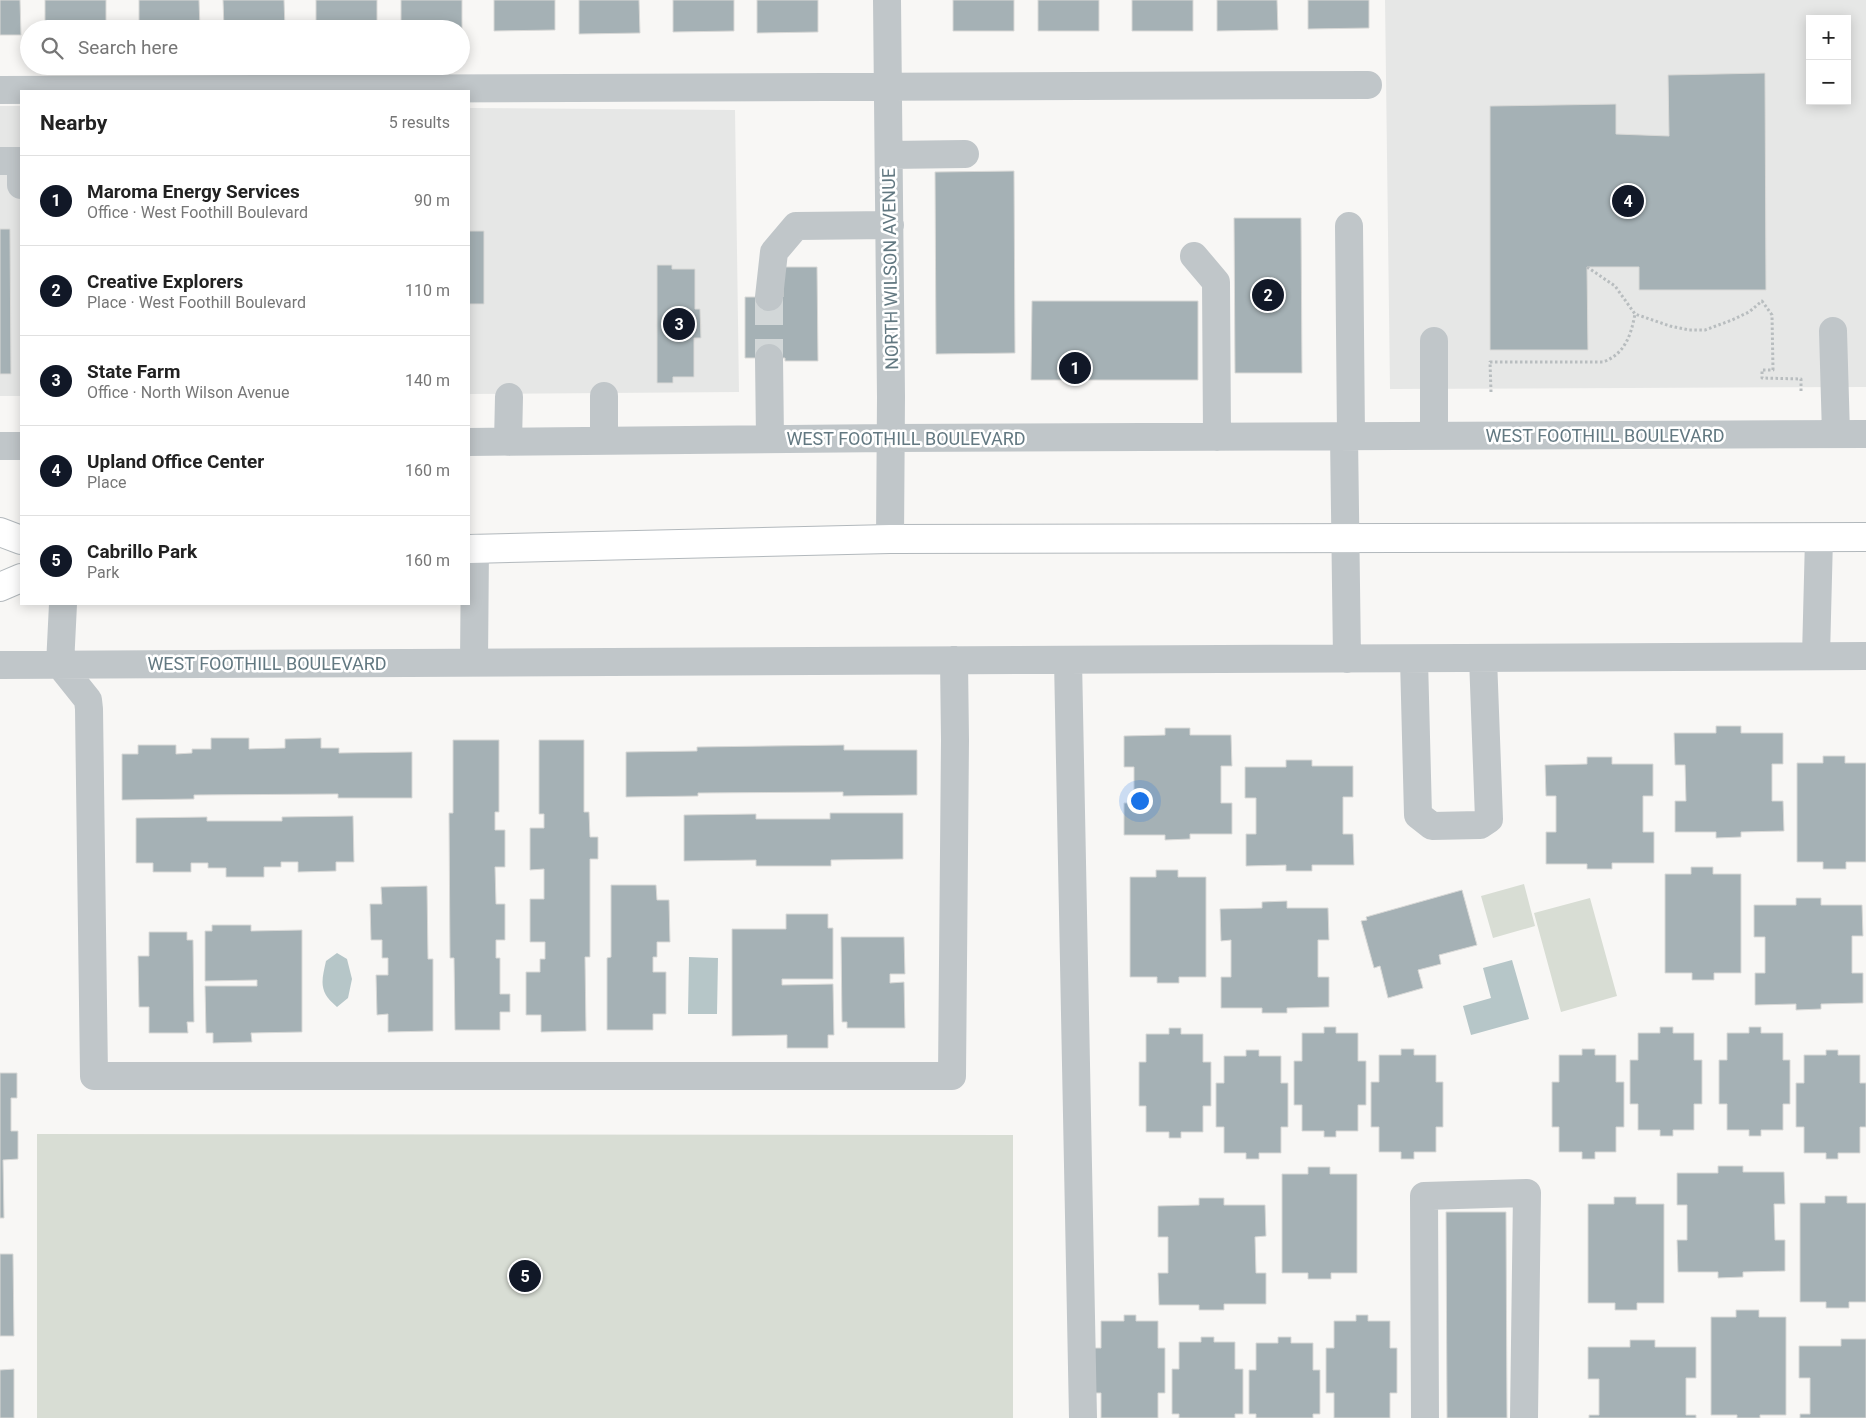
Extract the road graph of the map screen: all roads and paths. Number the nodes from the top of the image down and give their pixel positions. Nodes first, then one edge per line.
1 (887, 0) edge
2 (1368, 85) dead end
3 (887, 88) junction
4 (0, 90) edge
5 (965, 154) dead end
6 (889, 155) junction
7 (0, 161) edge
8 (20, 162) edge
9 (890, 225) junction
10 (1349, 226) dead end
11 (1194, 256) dead end
12 (1587, 267) dead end
13 (769, 297) tunnel mouth
14 (1635, 314) junction
15 (1833, 332) dead end
16 (1434, 341) dead end
17 (769, 358) tunnel mouth
18 (1801, 391) dead end
19 (1491, 392) dead end
20 (604, 396) dead end
21 (509, 397) dead end
22 (1836, 434) junction
23 (1866, 434) edge
24 (1347, 436) junction
25 (1434, 436) junction
26 (1217, 437) junction
27 (891, 438) junction
28 (770, 439) junction
29 (604, 440) junction
30 (470, 442) edge
31 (508, 442) junction
32 (0, 446) edge
33 (20, 446) edge
34 (0, 532) edge
35 (1345, 538) junction
36 (1818, 538) junction
37 (1866, 538) edge
38 (890, 539) junction
39 (20, 540) edge
40 (472, 549) edge
41 (20, 578) edge
42 (0, 587) edge
43 (63, 605) edge
44 (1816, 656) junction
45 (1866, 656) edge
46 (1483, 658) junction
47 (1347, 659) junction
48 (1414, 659) junction
49 (954, 660) junction
50 (1068, 660) junction
51 (474, 662) junction
52 (0, 664) edge
53 (60, 664) junction
54 (1083, 1418) edge
55 (1425, 1418) edge
56 (1524, 1418) edge

1 - 3 street, NORTH WILSON AVENUE
2 - 3 street
3 - 4 street
3 - 6 street, NORTH WILSON AVENUE
5 - 6 street
6 - 9 street, NORTH WILSON AVENUE
7 - 8 street
9 - 13 street
9 - 27 street, NORTH WILSON AVENUE
10 - 24 street
11 - 26 street
12 - 14 path
14 - 18 path
14 - 19 path
15 - 22 street
16 - 25 street
17 - 28 street
20 - 29 street
21 - 31 street
22 - 23 street, WEST FOOTHILL BOULEVARD
22 - 25 street, WEST FOOTHILL BOULEVARD
24 - 25 street, WEST FOOTHILL BOULEVARD
24 - 26 street, WEST FOOTHILL BOULEVARD
24 - 35 street
26 - 27 street, WEST FOOTHILL BOULEVARD
27 - 28 street, WEST FOOTHILL BOULEVARD
27 - 38 street, NORTH WILSON AVENUE
28 - 29 street, WEST FOOTHILL BOULEVARD
29 - 31 street, WEST FOOTHILL BOULEVARD
30 - 31 street, WEST FOOTHILL BOULEVARD
32 - 33 street
34 - 39 main road
35 - 36 main road
35 - 38 main road
35 - 47 street
36 - 37 main road
36 - 44 street
38 - 40 main road
40 - 51 street
41 - 42 main road
43 - 53 street
44 - 45 street, WEST FOOTHILL BOULEVARD
44 - 46 street, WEST FOOTHILL BOULEVARD
46 - 48 street, WEST FOOTHILL BOULEVARD
46 - 48 street
47 - 48 street, WEST FOOTHILL BOULEVARD
47 - 50 street, WEST FOOTHILL BOULEVARD
49 - 50 street, WEST FOOTHILL BOULEVARD
49 - 51 street, WEST FOOTHILL BOULEVARD
49 - 53 street
50 - 54 street
51 - 53 street, WEST FOOTHILL BOULEVARD
52 - 53 street, WEST FOOTHILL BOULEVARD
55 - 56 street

